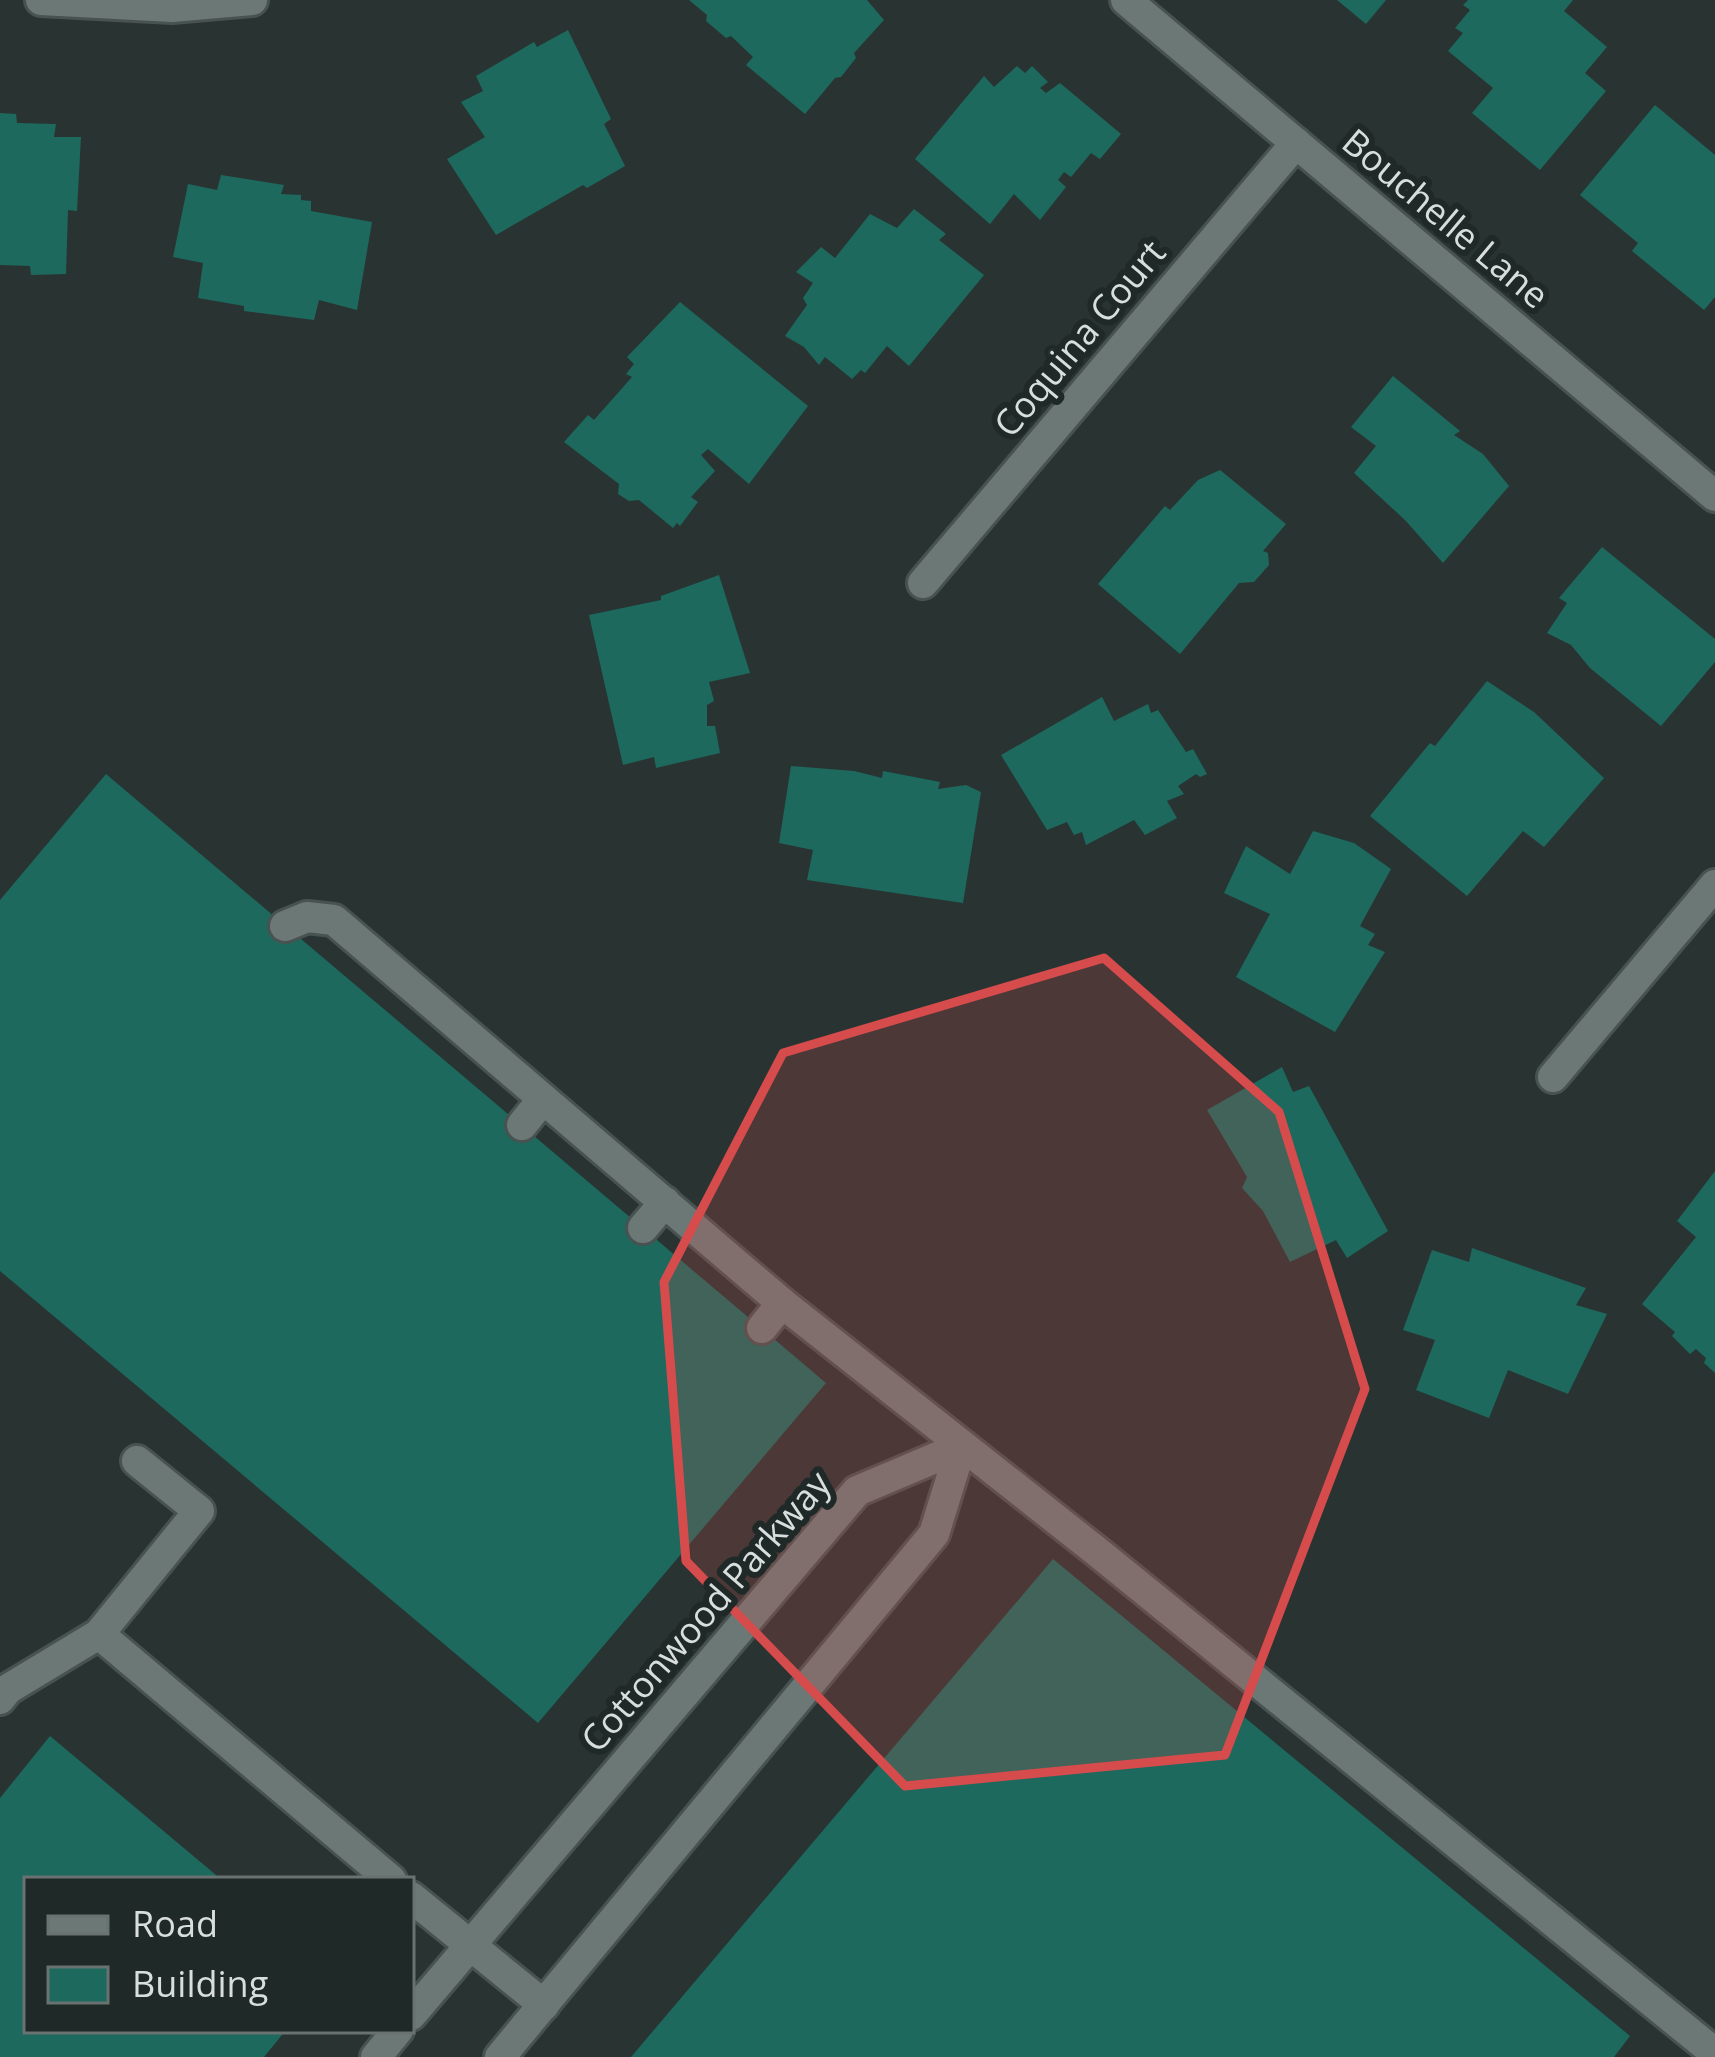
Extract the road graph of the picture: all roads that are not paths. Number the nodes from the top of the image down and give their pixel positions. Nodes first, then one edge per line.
1 (41, 0) edge
2 (252, 0) edge
3 (1126, 0) edge
4 (1296, 143) junction
5 (1715, 496) edge
6 (922, 583) dead end
7 (1715, 885) edge
8 (285, 926) dead end
9 (1553, 1077) dead end
10 (543, 1099) junction
11 (522, 1125) dead end
12 (665, 1202) junction
13 (643, 1228) dead end
14 (782, 1303) junction
15 (761, 1328) dead end
16 (961, 1447) junction
17 (136, 1461) dead end
18 (99, 1634) junction
19 (0, 1699) edge
20 (387, 1877) edge
21 (414, 1899) edge
22 (469, 1945) junction
23 (544, 2005) junction
24 (414, 2010) edge
25 (396, 2033) edge
26 (1715, 2053) edge
27 (376, 2057) edge
28 (500, 2057) edge

1 - 2 street
3 - 4 street, Bouchelle Lane
4 - 5 street, Bouchelle Lane
4 - 6 street, Coquina Court
7 - 9 street
8 - 10 street
10 - 11 street
10 - 12 street
12 - 13 street
12 - 14 street
14 - 15 street
14 - 16 street
16 - 22 street, Cottonwood Parkway
16 - 23 street
16 - 26 street
17 - 18 street
18 - 19 street
18 - 20 street
21 - 22 street
22 - 23 street
22 - 24 street, Cottonwood Parkway
23 - 28 street
25 - 27 street

